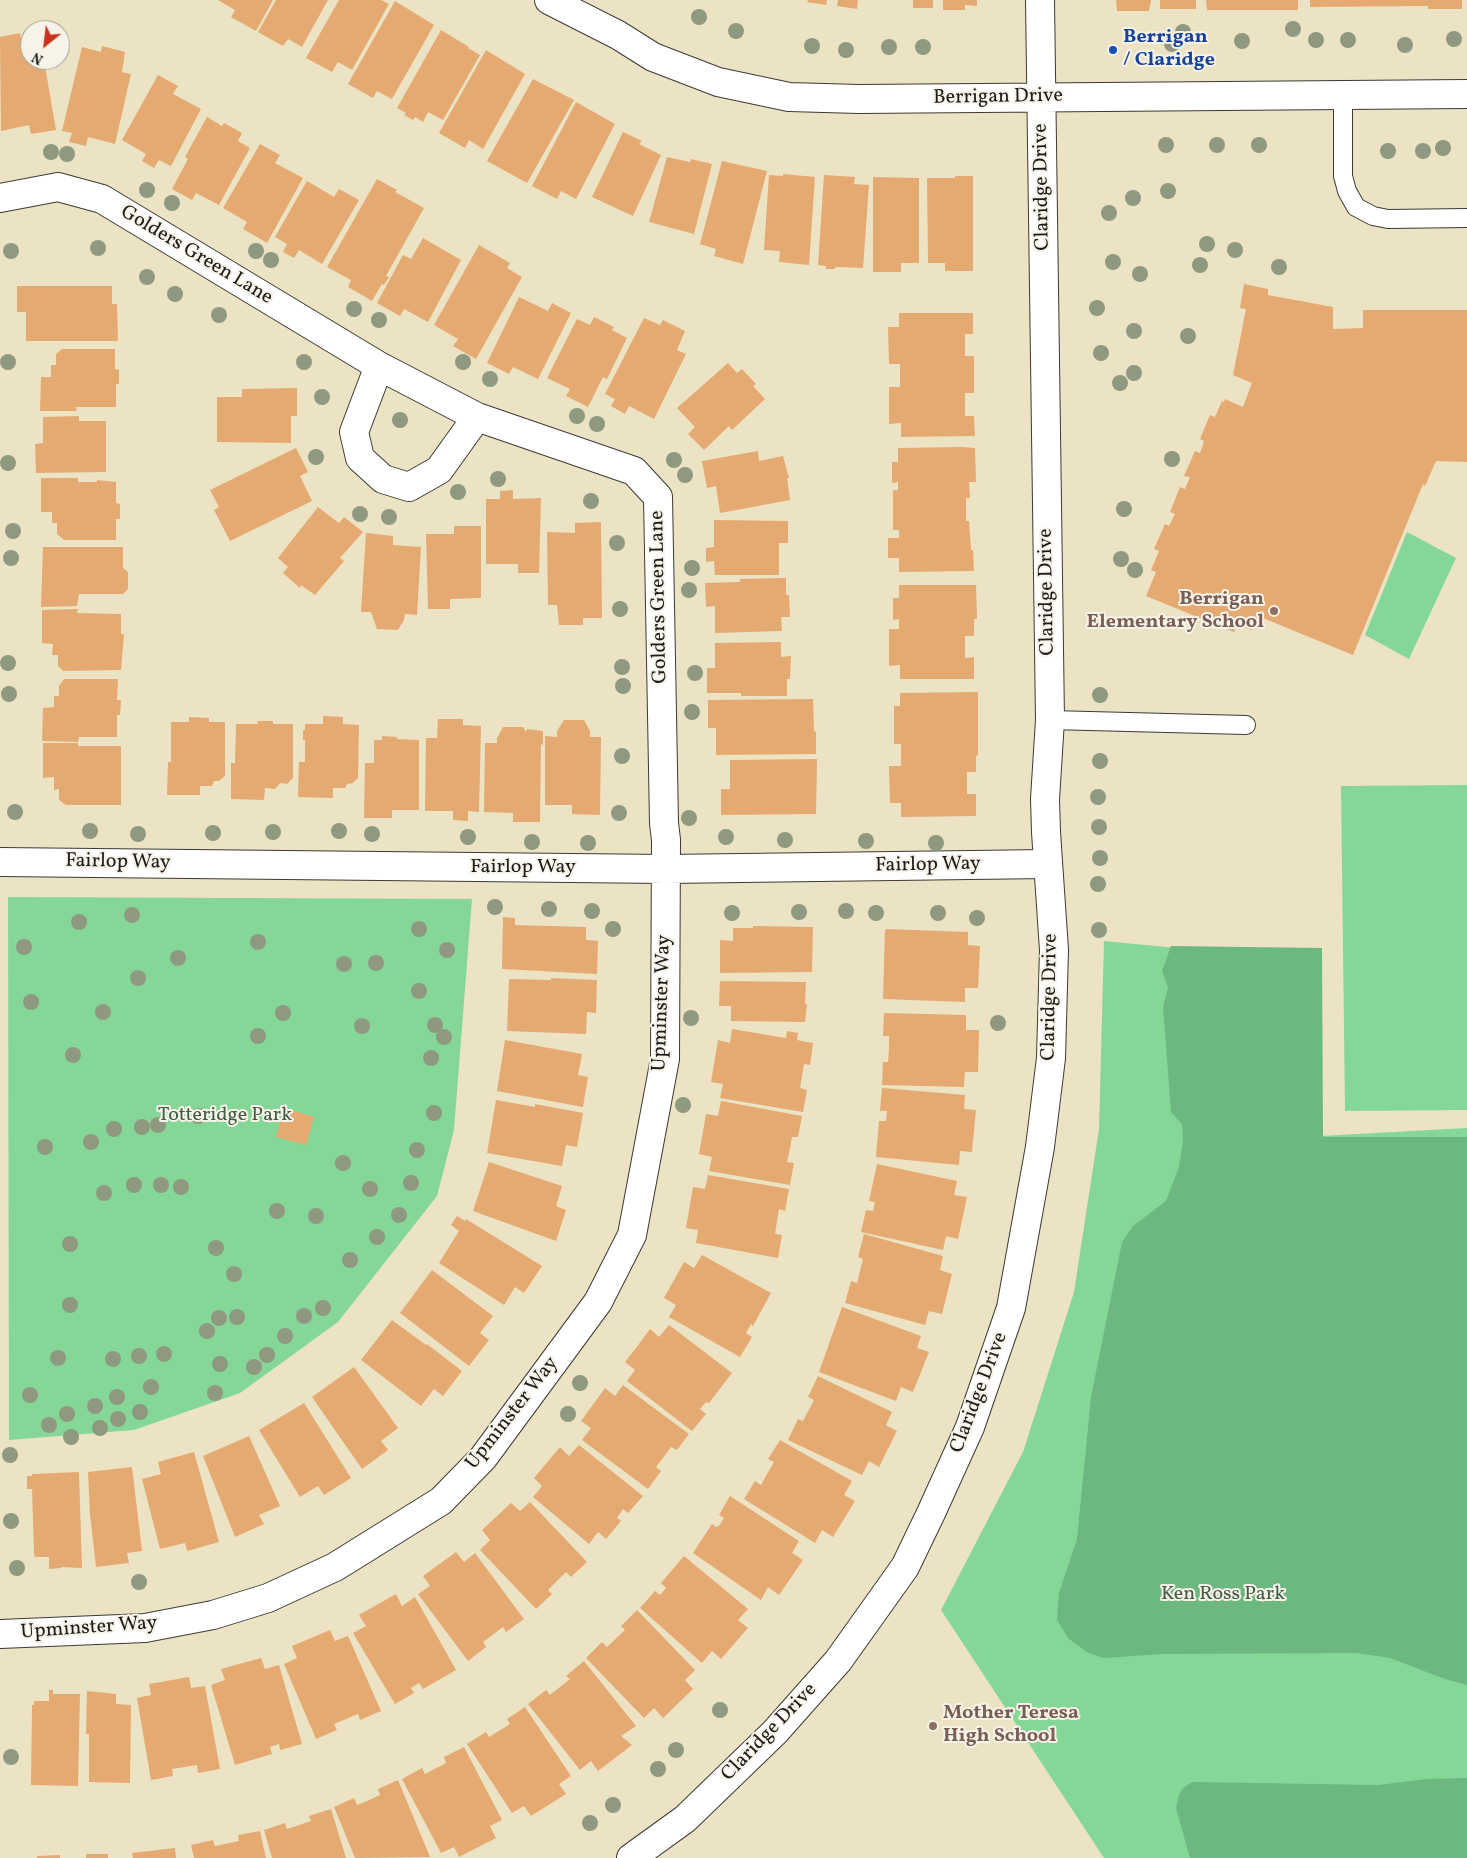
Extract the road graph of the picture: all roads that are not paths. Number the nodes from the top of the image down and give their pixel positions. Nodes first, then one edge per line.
1 (549, 0) edge
2 (1040, 0) edge
3 (1467, 94) edge
4 (1343, 95) junction
5 (1042, 98) junction
6 (0, 198) edge
7 (1467, 218) edge
8 (379, 366) junction
9 (477, 417) junction
10 (1050, 720) junction
11 (1246, 725) dead end
12 (0, 862) edge
13 (1047, 864) junction
14 (666, 869) junction
15 (0, 1634) edge
16 (631, 1858) edge

1 - 5 street, Berrigan Drive
2 - 5 street, Claridge Drive
3 - 4 street, Berrigan Drive
4 - 5 street, Berrigan Drive
4 - 7 lane
5 - 10 street, Claridge Drive
6 - 8 street, Golders Green Lane
8 - 9 street, Golders Green Lane
8 - 9 street
9 - 14 street, Golders Green Lane
10 - 11 lane
10 - 13 street, Claridge Drive
12 - 14 street, Fairlop Way
13 - 14 street, Fairlop Way
13 - 16 street, Claridge Drive
14 - 15 street, Upminster Way

